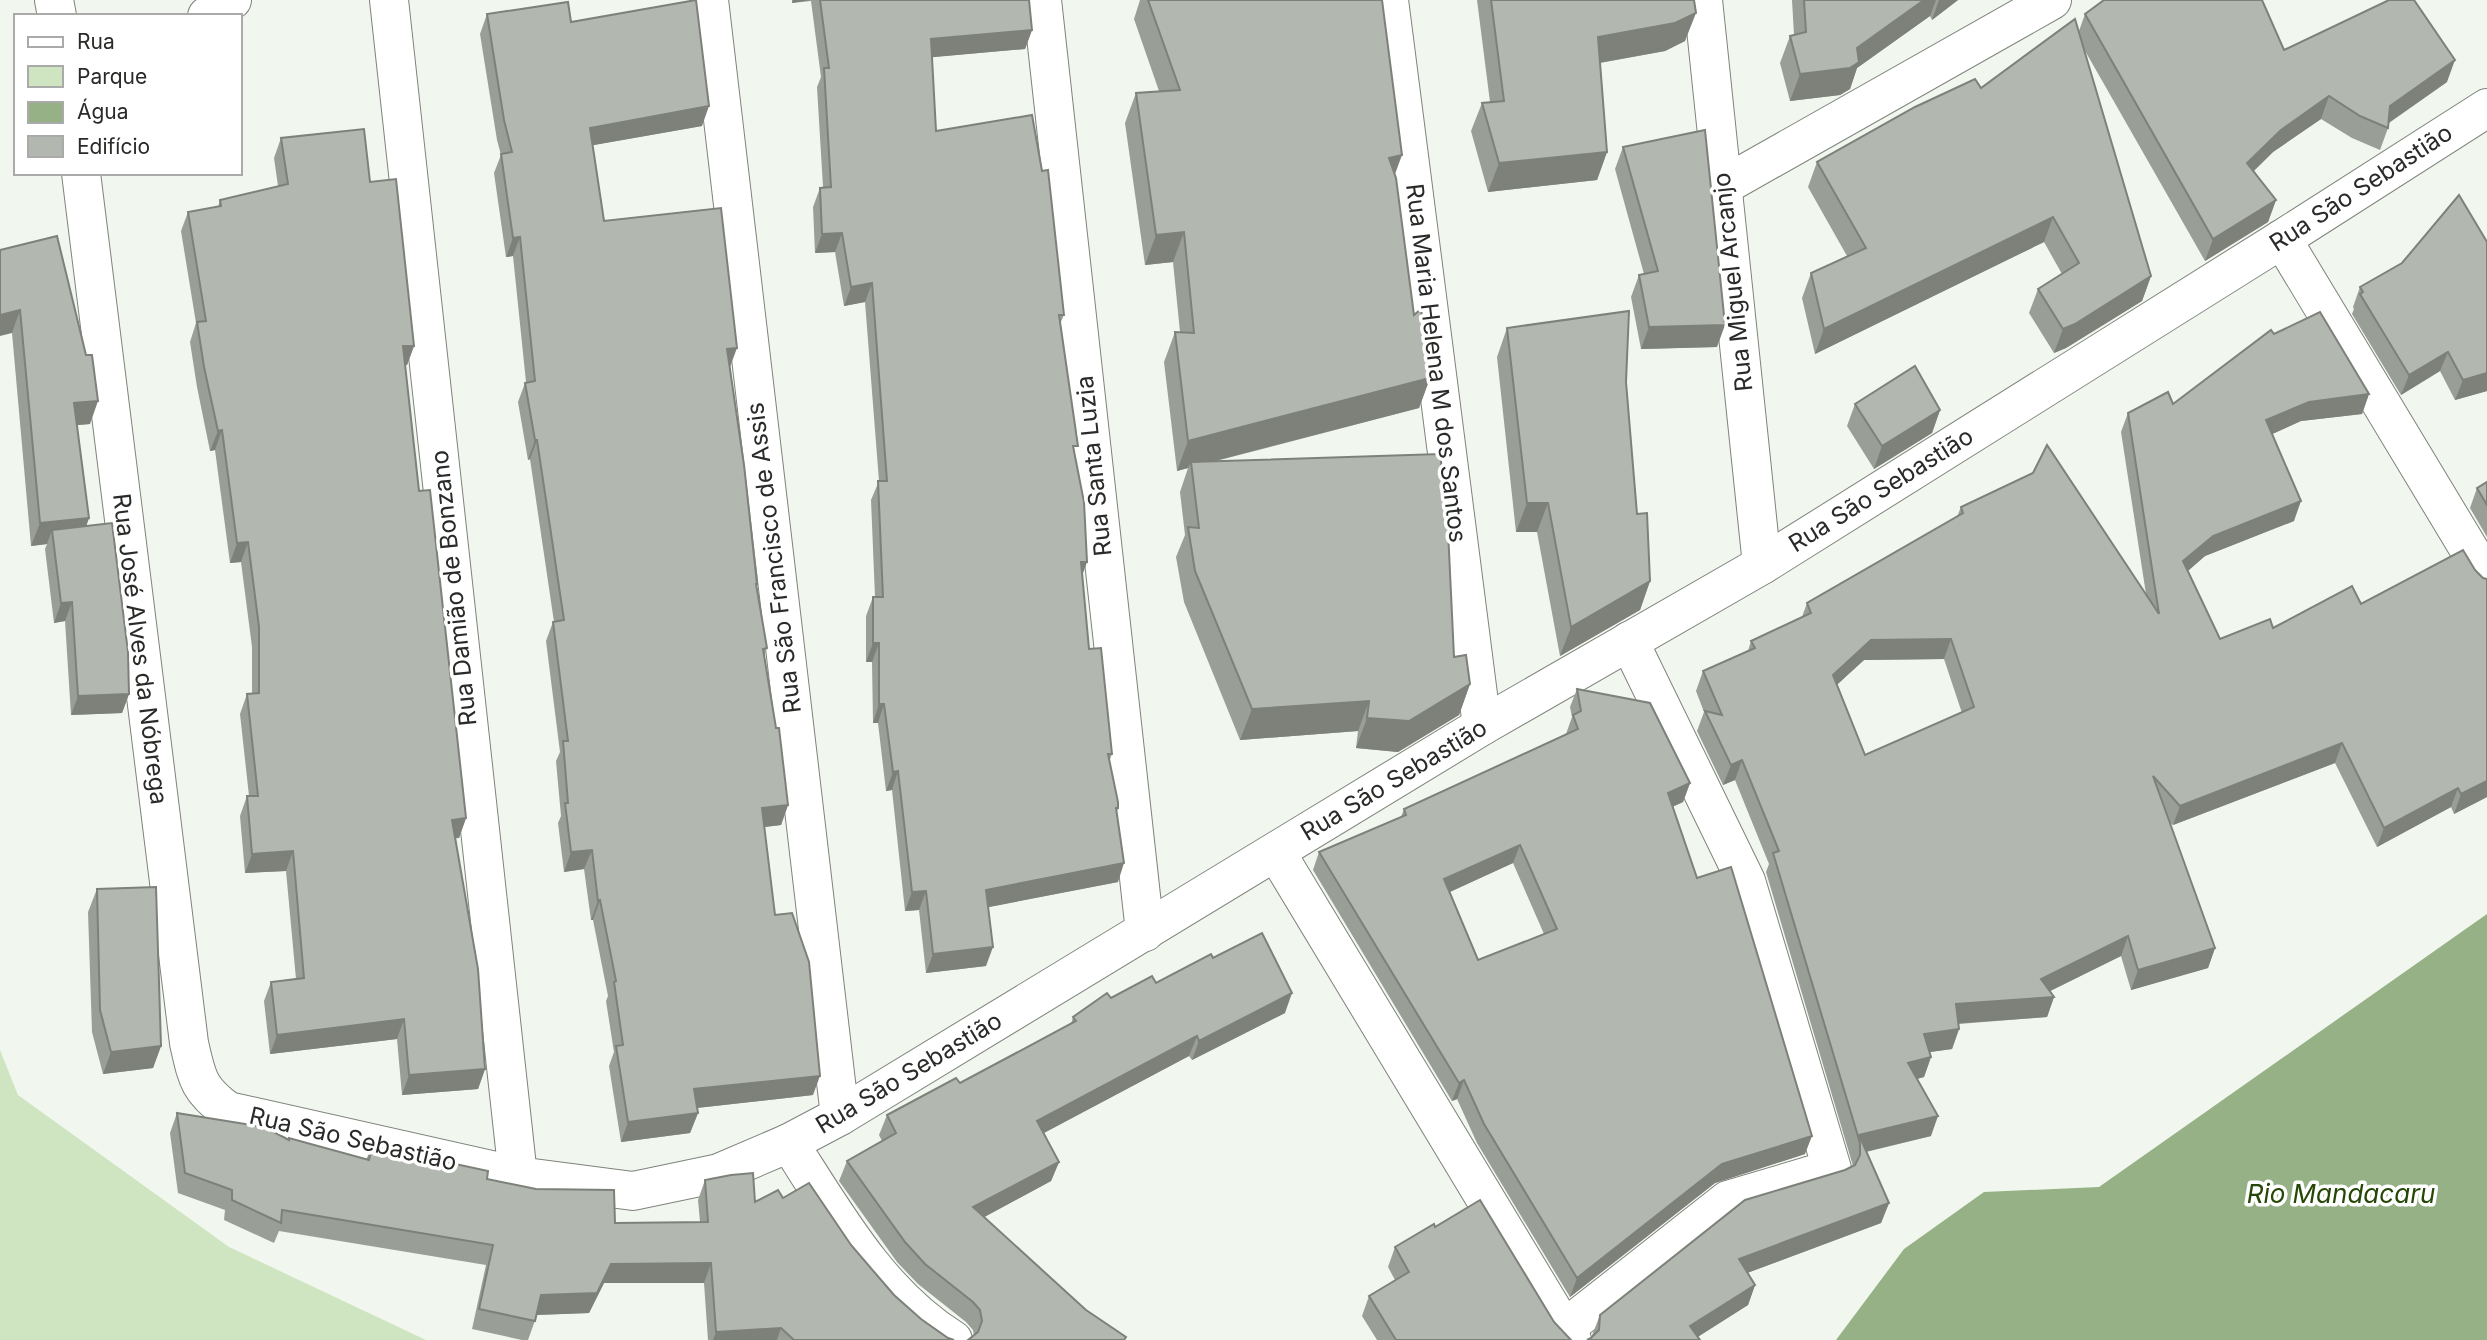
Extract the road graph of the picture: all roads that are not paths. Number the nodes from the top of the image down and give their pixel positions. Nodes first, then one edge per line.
1 (232, 0) edge
2 (389, 0) edge
3 (709, 0) edge
4 (1042, 0) edge
5 (1389, 0) edge
6 (1703, 0) edge
7 (2043, 2) edge
8 (210, 14) edge
9 (2487, 108) edge
10 (81, 175) edge
11 (1723, 186) junction
12 (2283, 239) junction
13 (1762, 565) junction
14 (2487, 579) edge
15 (1629, 641) junction
16 (1482, 726) junction
17 (1276, 852) junction
18 (1145, 932) junction
19 (228, 1111) joint
20 (840, 1116) junction
21 (789, 1143) junction
22 (519, 1176) junction
23 (1568, 1335) edge
24 (953, 1340) edge

1 - 8 street
2 - 22 street, Rua Damião de Bonzano
3 - 20 street, Rua São Francisco de Assis
4 - 18 street, Rua Santa Luzia
5 - 16 street, Rua Maria Helena M dos Santos
6 - 11 street, Rua Miguel Arcanjo
7 - 11 street
9 - 12 street, Rua São Sebastião
10 - 19 street, Rua José Alves da Nóbrega
11 - 13 street, Rua Miguel Arcanjo
12 - 13 street, Rua São Sebastião
12 - 14 street
13 - 15 street, Rua São Sebastião
15 - 16 street, Rua São Sebastião
15 - 23 street
16 - 17 street, Rua São Sebastião
17 - 18 street, Rua São Sebastião
17 - 23 street
18 - 20 street, Rua São Sebastião
19 - 22 street, Rua São Sebastião
20 - 21 street, Rua São Sebastião
21 - 22 street, Rua São Sebastião
21 - 24 street

